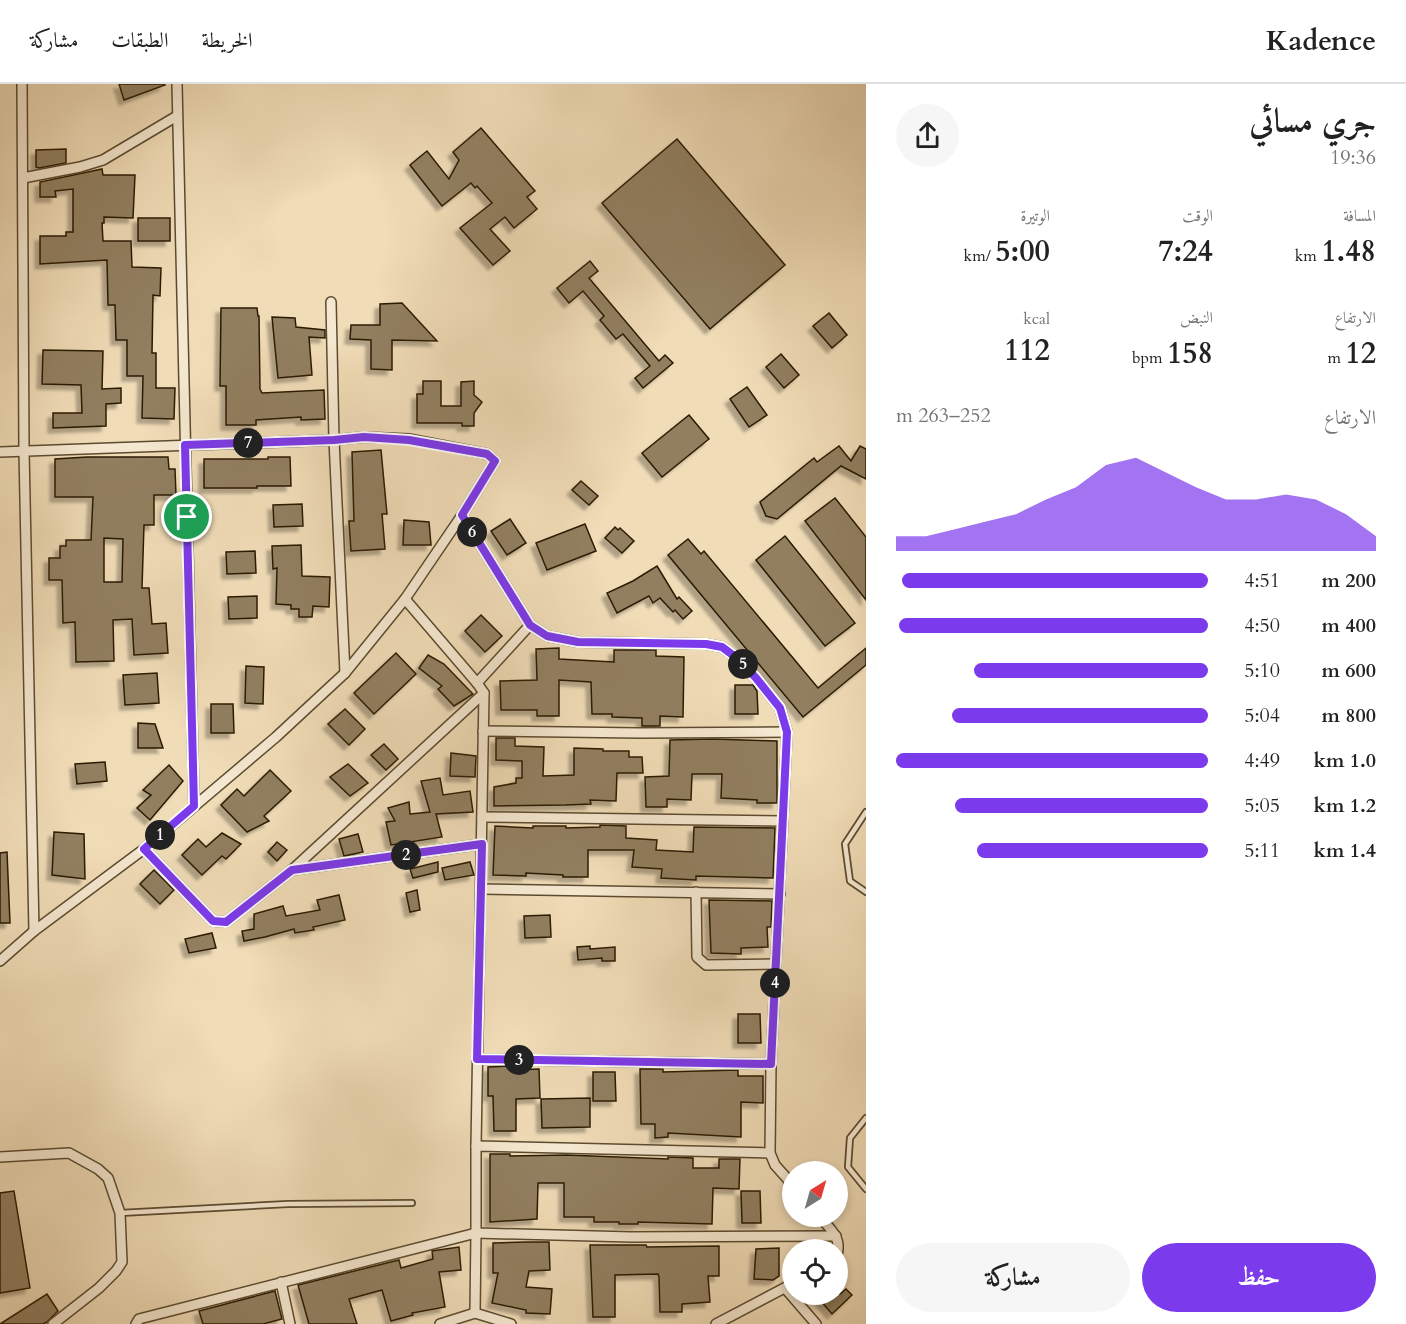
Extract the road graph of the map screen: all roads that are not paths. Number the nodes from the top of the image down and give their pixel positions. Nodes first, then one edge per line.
1 (22, 84) edge
2 (177, 84) edge
3 (177, 116) junction
4 (23, 178) junction
5 (331, 302) dead end
6 (334, 440) junction
7 (185, 445) junction
8 (24, 451) junction
9 (0, 452) edge
10 (462, 515) junction
11 (405, 598) junction
12 (530, 625) junction
13 (345, 673) junction
14 (477, 682) junction
15 (484, 693) junction
16 (483, 731) junction
17 (787, 732) junction
18 (194, 806) junction
19 (866, 812) edge
20 (482, 817) junction
21 (783, 821) junction
22 (482, 844) junction
23 (144, 849) junction
24 (292, 870) junction
25 (481, 889) junction
26 (696, 892) junction
27 (866, 892) edge
28 (780, 894) junction
29 (34, 931) junction
30 (0, 961) edge
31 (776, 964) junction
32 (477, 1059) junction
33 (771, 1064) junction
34 (866, 1118) edge
35 (476, 1146) junction
36 (770, 1153) junction
37 (0, 1157) edge
38 (782, 1173) edge
39 (866, 1189) edge
40 (412, 1203) dead end
41 (120, 1214) junction
42 (828, 1227) edge
43 (476, 1233) junction
44 (836, 1236) junction
45 (837, 1239) edge
46 (281, 1282) junction
47 (782, 1289) edge
48 (802, 1305) edge
49 (475, 1313) junction
50 (53, 1324) edge
51 (136, 1324) edge
52 (290, 1324) edge
53 (440, 1324) edge
54 (511, 1324) edge
55 (717, 1324) edge
56 (816, 1324) edge

1 - 4 street
2 - 3 street
3 - 4 street
3 - 7 street
4 - 8 street
5 - 6 street
6 - 7 street
6 - 10 street
6 - 13 street
7 - 8 street
7 - 18 street
8 - 9 street
8 - 29 street
10 - 11 street
10 - 12 street
11 - 13 street
11 - 14 street
12 - 14 street
12 - 17 street
13 - 18 street
14 - 15 street
15 - 16 street
15 - 24 street
16 - 17 street
16 - 20 street
17 - 21 street
18 - 23 street
19 - 27 lane
20 - 21 street
20 - 22 street
21 - 28 street
22 - 24 street
22 - 25 street
23 - 24 street
23 - 29 street
25 - 26 street
25 - 32 street
26 - 28 street
26 - 31 street
28 - 31 street
29 - 30 street
31 - 33 street
32 - 33 street
32 - 35 street
33 - 36 street
34 - 39 lane
35 - 36 street
35 - 43 street
36 - 38 street
37 - 41 street
40 - 41 lane
41 - 50 street
42 - 44 street
43 - 44 street
43 - 46 street
43 - 49 street
44 - 45 street
46 - 51 street
46 - 52 street
47 - 55 street
48 - 56 street
49 - 53 street
49 - 54 street

